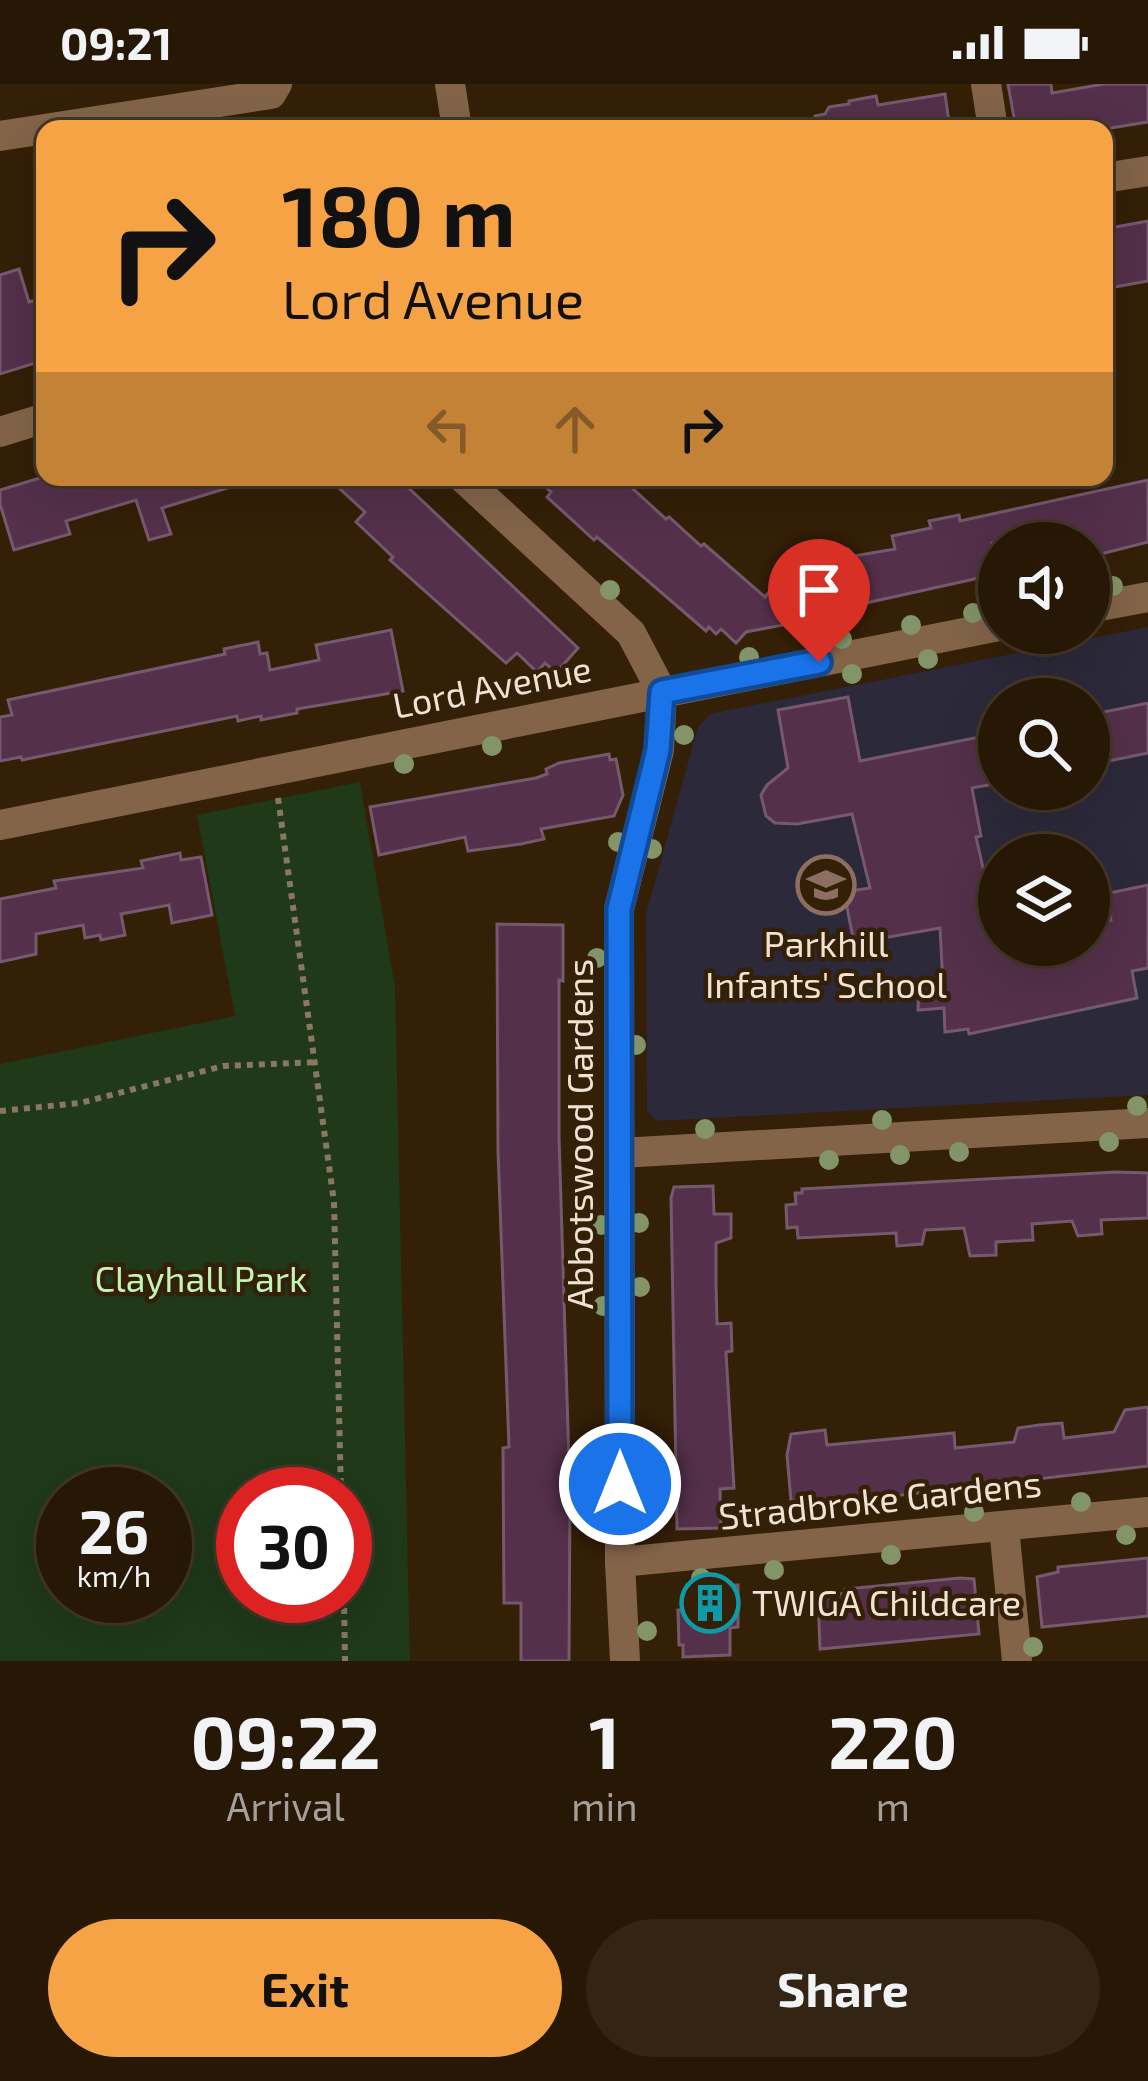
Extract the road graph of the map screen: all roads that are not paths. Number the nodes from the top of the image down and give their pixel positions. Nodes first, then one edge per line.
1 (277, 84) edge
2 (451, 84) edge
3 (986, 84) edge
4 (103, 120) edge
5 (456, 120) edge
6 (992, 120) edge
7 (36, 130) edge
8 (0, 136) edge
9 (1148, 171) edge
10 (1113, 177) edge
11 (36, 421) edge
12 (0, 432) edge
13 (472, 486) edge
14 (1148, 597) edge
15 (1110, 604) edge
16 (978, 630) edge
17 (662, 692) junction
18 (0, 825) edge
19 (1148, 1123) edge
20 (620, 1153) junction
21 (1148, 1512) edge
22 (1004, 1527) junction
23 (620, 1562) junction
24 (626, 1661) edge
25 (1017, 1661) edge

1 - 4 street
2 - 5 street
3 - 6 street
7 - 8 street
9 - 10 street
11 - 12 street
13 - 17 street
14 - 15 street
16 - 17 street, Lord Avenue
17 - 18 street, Lord Avenue
17 - 20 street, Abbotswood Gardens
19 - 20 street
20 - 23 street, Abbotswood Gardens
21 - 22 street, Stradbroke Gardens
22 - 23 street, Stradbroke Gardens
22 - 25 street
23 - 24 street, Abbotswood Gardens

